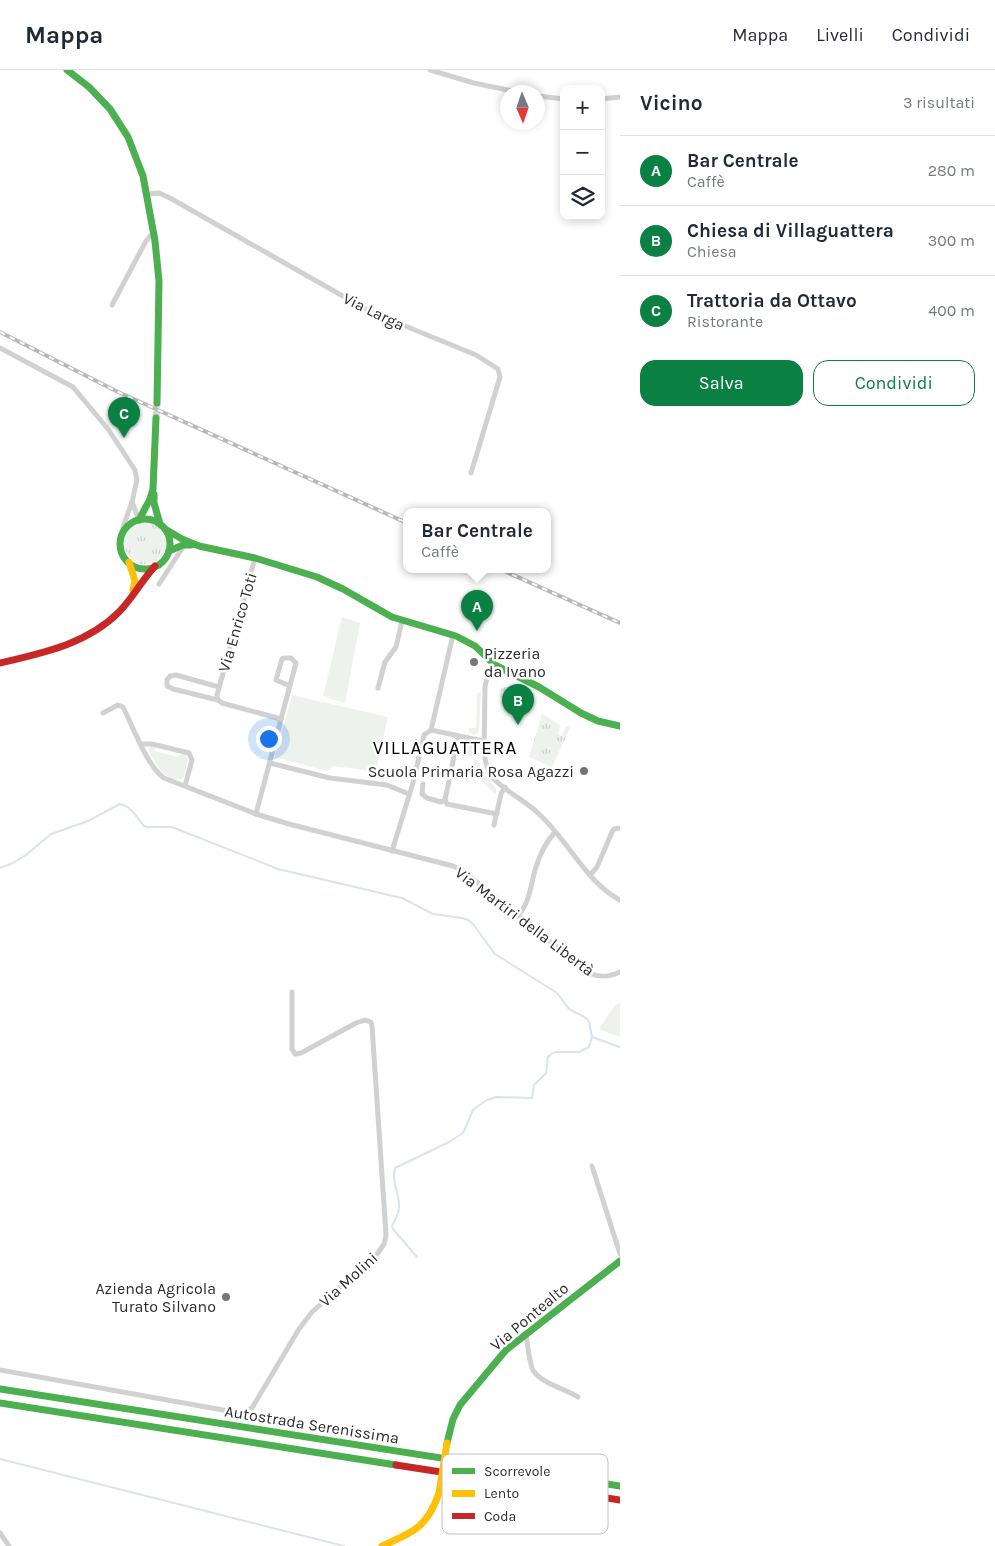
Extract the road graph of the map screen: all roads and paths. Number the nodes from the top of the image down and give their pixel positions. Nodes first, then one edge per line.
1 (67, 70) edge
2 (430, 70) edge
3 (500, 88) edge
4 (545, 97) edge
5 (620, 97) edge
6 (560, 99) edge
7 (605, 99) edge
8 (148, 194) junction
9 (154, 235) junction
10 (112, 305) dead end
11 (0, 348) edge
12 (157, 402) tunnel mouth
13 (156, 418) tunnel mouth
14 (471, 473) dead end
15 (153, 488) junction
16 (132, 502) junction
17 (147, 506) junction
18 (139, 520) junction
19 (163, 526) junction
20 (122, 537) junction
21 (186, 543) junction
22 (169, 551) junction
23 (255, 558) junction
24 (129, 562) junction
25 (155, 566) junction
26 (160, 584) dead end
27 (130, 598) junction
28 (402, 621) junction
29 (453, 635) junction
30 (0, 663) edge
31 (495, 665) junction
32 (219, 686) junction
33 (290, 686) junction
34 (378, 688) dead end
35 (218, 700) junction
36 (103, 713) dead end
37 (281, 719) junction
38 (620, 726) edge
39 (431, 730) junction
40 (458, 737) junction
41 (484, 741) junction
42 (141, 744) junction
43 (270, 763) junction
44 (423, 784) dead end
45 (185, 786) junction
46 (505, 788) junction
47 (409, 794) junction
48 (445, 800) junction
49 (256, 814) junction
50 (496, 814) junction
51 (494, 825) dead end
52 (620, 828) edge
53 (555, 832) junction
54 (392, 851) junction
55 (591, 874) junction
56 (620, 900) edge
57 (518, 916) junction
58 (620, 972) edge
59 (292, 992) dead end
60 (592, 1166) dead end
61 (620, 1254) edge
62 (620, 1261) edge
63 (524, 1334) junction
64 (0, 1370) edge
65 (0, 1389) edge
66 (578, 1397) dead end
67 (0, 1403) edge
68 (445, 1454) edge
69 (442, 1458) edge
70 (442, 1472) edge
71 (442, 1474) edge
72 (0, 1533) edge
73 (9, 1546) edge
74 (382, 1546) edge

1 - 8 main road
2 - 3 street
4 - 6 street
5 - 7 street
8 - 9 main road
8 - 14 street, Via Larga
9 - 10 street
9 - 12 main road
11 - 16 street
13 - 15 main road
15 - 17 main road
15 - 19 main road
16 - 17 street
16 - 18 street
16 - 20 street
17 - 18 main road
18 - 19 main road
18 - 20 main road
19 - 21 main road
19 - 22 main road
20 - 24 main road
21 - 22 main road
21 - 23 main road
21 - 26 street
22 - 25 main road
23 - 28 main road
23 - 32 street, Via Enrico Toti
24 - 25 main road
24 - 27 main road
25 - 27 main road
27 - 30 main road
28 - 29 main road
28 - 34 street
29 - 31 main road
29 - 39 street
31 - 38 main road
31 - 41 street
32 - 35 street, Via Enrico Toti
32 - 35 street, Via Enrico Toti
33 - 33 street
33 - 37 street
35 - 37 street, Via Enrico Toti
36 - 42 street, Via Martiri della Libertà
37 - 43 street
39 - 40 street
39 - 47 street
40 - 41 street
40 - 48 street
41 - 46 street
42 - 45 street, Via Martiri della Libertà
42 - 45 street
43 - 47 street
43 - 49 street
44 - 48 street
45 - 49 street, Via Martiri della Libertà
46 - 50 street
46 - 53 street
47 - 54 street
48 - 50 street
49 - 54 street, Via Martiri della Libertà
50 - 51 street
52 - 55 street
53 - 55 street
53 - 57 street
54 - 57 street, Via Martiri della Libertà
55 - 56 street
57 - 58 street, Via Martiri della Libertà
59 - 64 street, Via Molini
60 - 61 street
62 - 63 main road, Via Pontealto
63 - 66 street
63 - 68 main road, Via Pontealto, bridge
65 - 69 main road, Autostrada Serenissima
67 - 70 main road, Autostrada Serenissima
71 - 74 main road, Via Pontealto, bridge
72 - 73 street

